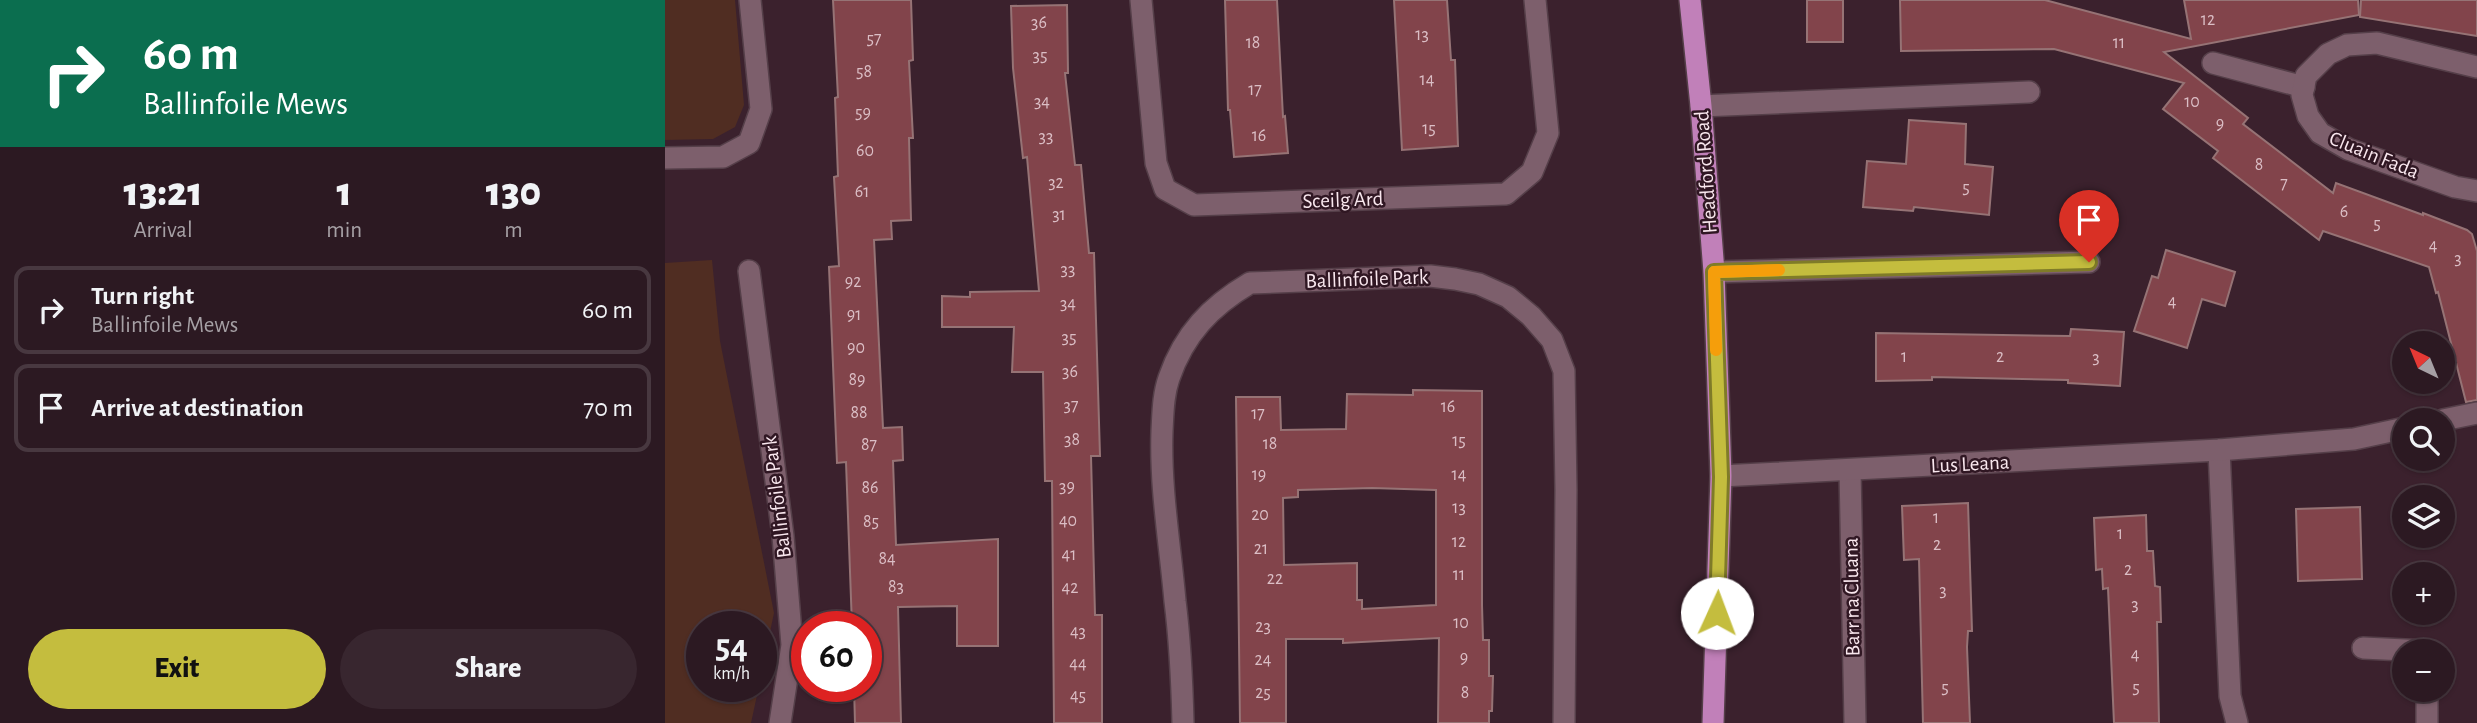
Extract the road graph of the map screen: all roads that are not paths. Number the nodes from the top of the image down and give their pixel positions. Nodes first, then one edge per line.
1 (750, 0) edge
2 (1141, 0) edge
3 (1535, 0) edge
4 (1690, 0) edge
5 (2213, 63) dead end
6 (2477, 67) edge
7 (2304, 87) junction
8 (2029, 92) dead end
9 (1701, 106) junction
10 (665, 158) edge
11 (2477, 191) edge
12 (2089, 262) dead end
13 (749, 271) dead end
14 (1714, 272) junction
15 (2477, 413) edge
16 (2455, 418) edge
17 (2392, 431) edge
18 (2219, 450) junction
19 (1850, 470) junction
20 (1721, 477) junction
21 (2363, 648) dead end
22 (2392, 649) edge
23 (2427, 702) edge
24 (780, 723) edge
25 (1183, 723) edge
26 (1564, 723) edge
27 (1713, 723) edge
28 (1855, 723) edge
29 (2237, 723) edge
30 (2427, 723) edge

1 - 10 street
2 - 3 street, Sceilg Ard
4 - 9 main road, Headford Road
5 - 7 street
6 - 7 street
7 - 11 street, Cluain Fada
8 - 9 street
9 - 14 main road, Headford Road
12 - 14 street
13 - 24 street, Ballinfoile Park
14 - 20 main road, Headford Road
15 - 16 street
17 - 18 street, Lus Leana
18 - 19 street, Lus Leana
18 - 29 street
19 - 20 street, Lus Leana
19 - 28 street, Barr na Cluana
20 - 27 main road, Headford Road
21 - 22 street
23 - 30 street
25 - 26 street, Ballinfoile Park

